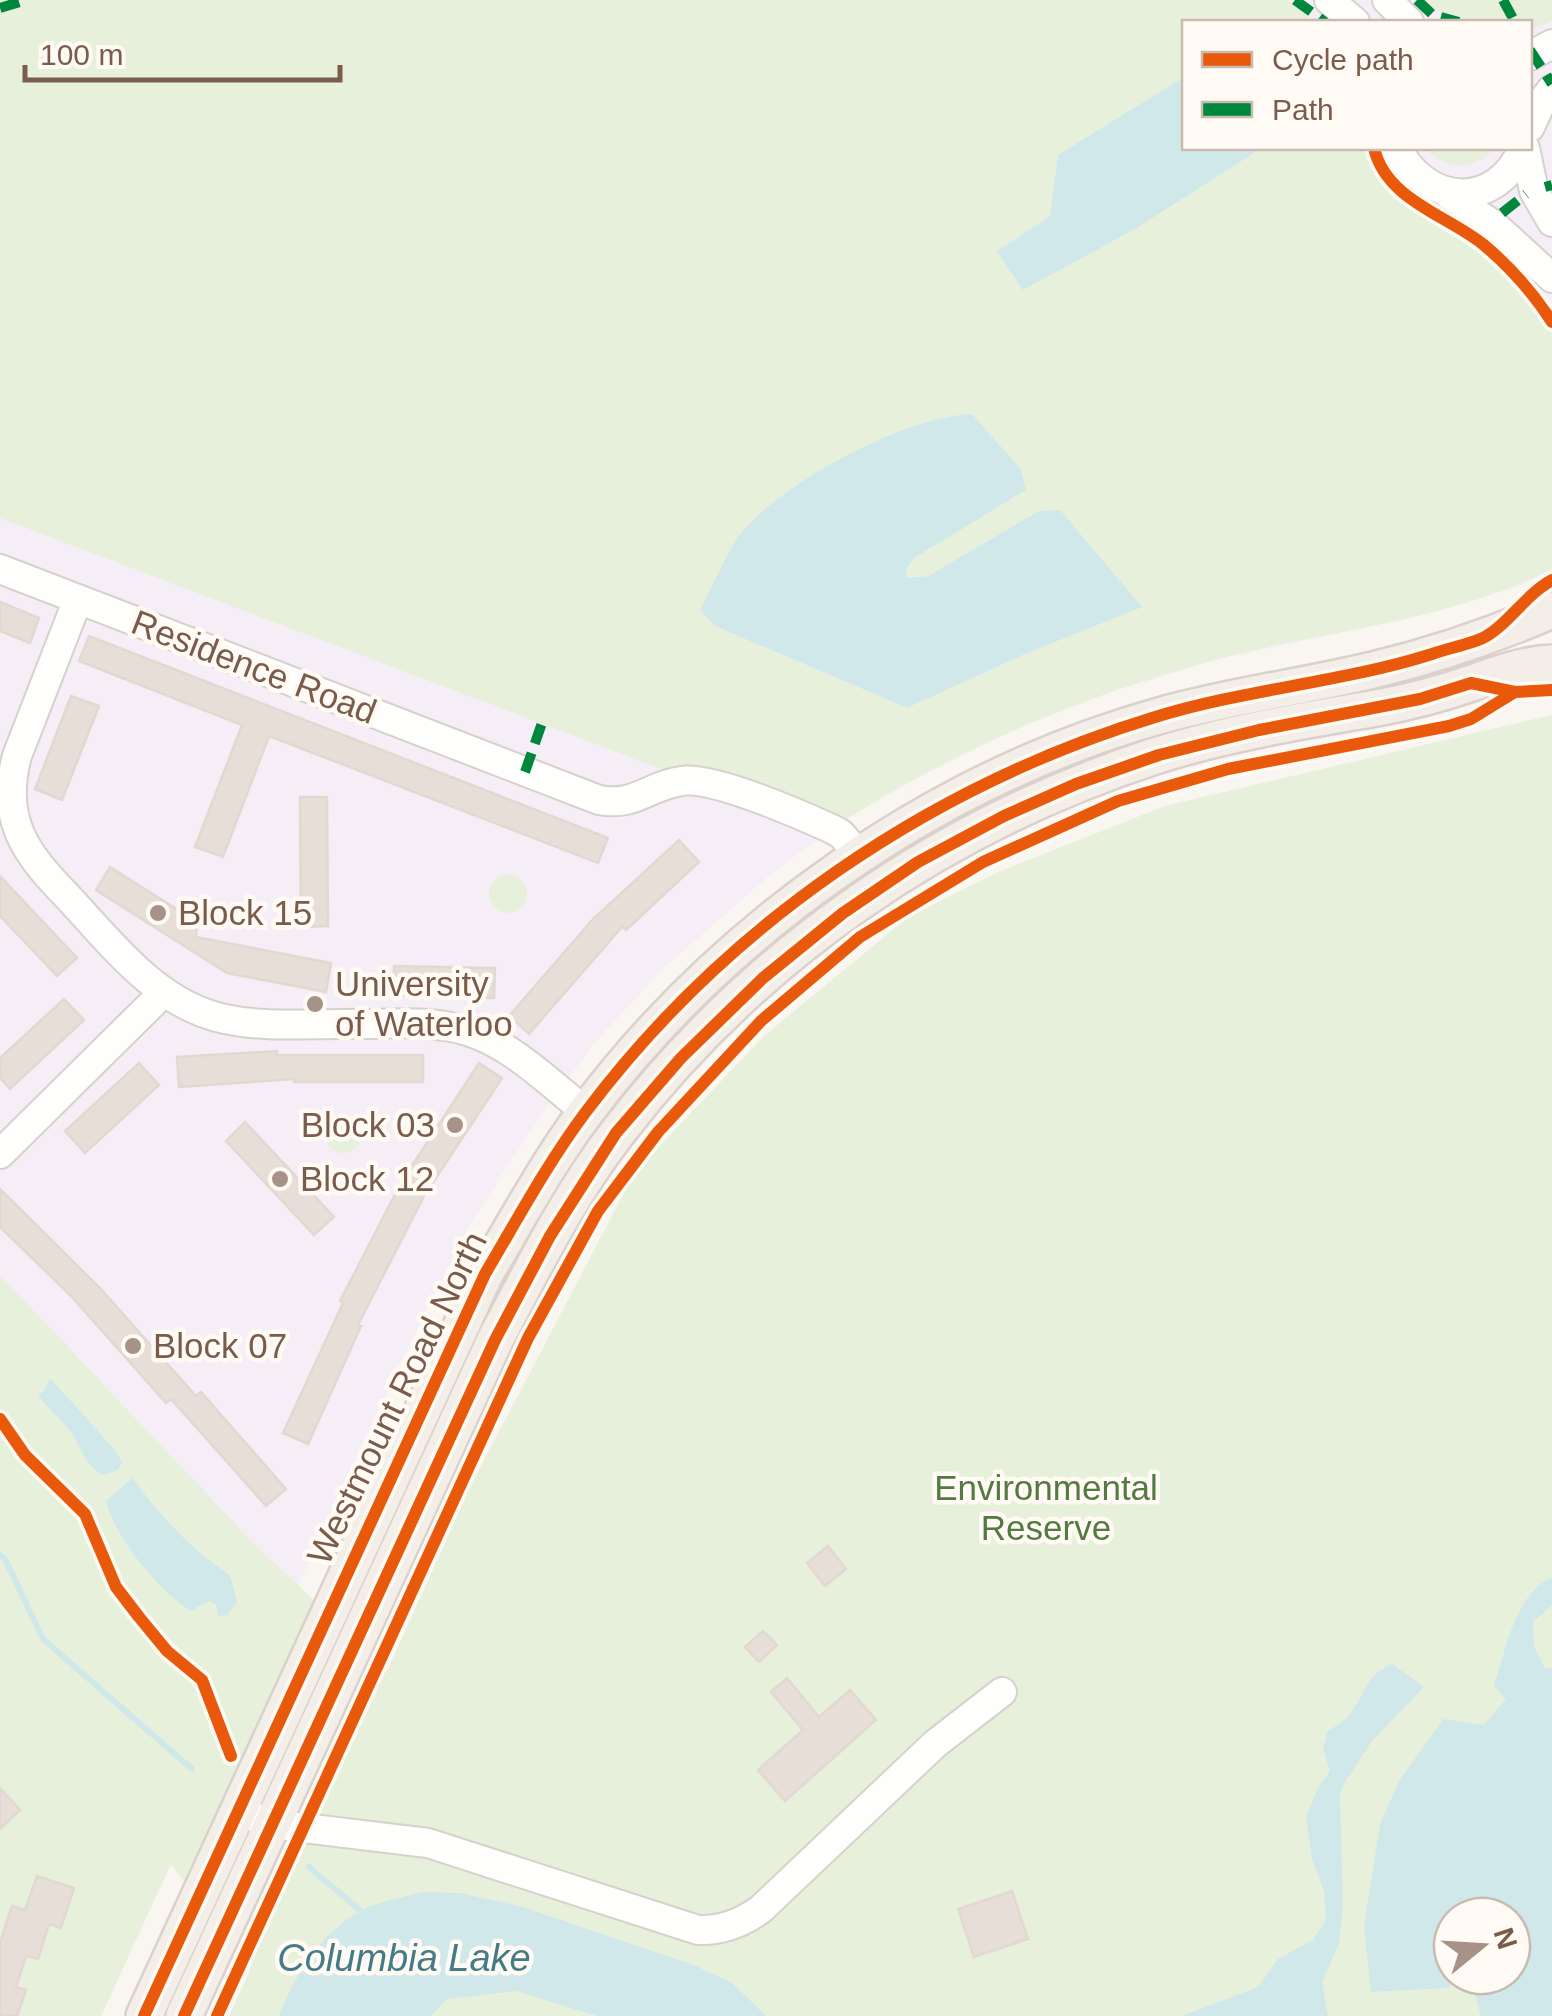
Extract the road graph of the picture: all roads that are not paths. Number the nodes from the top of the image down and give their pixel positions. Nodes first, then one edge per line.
1 (1329, 0) edge
2 (1387, 0) edge
3 (1353, 20) edge
4 (1407, 20) edge
5 (1552, 89) edge
6 (1532, 122) edge
7 (1398, 150) edge
8 (1523, 150) edge
9 (1524, 150) edge
10 (1448, 194) junction
11 (1552, 222) edge
12 (1552, 278) edge
13 (0, 570) edge
14 (78, 599) junction
15 (1552, 610) edge
16 (1552, 663) edge
17 (858, 855) junction
18 (164, 992) junction
19 (586, 1112) junction
20 (3, 1145) edge
21 (1002, 1692) dead end
22 (237, 1810) junction
23 (271, 1824) junction
24 (144, 2016) edge
25 (184, 2016) edge

1 - 3 street
2 - 4 street
5 - 6 street
7 - 10 street
8 - 10 street
9 - 11 street
10 - 12 street
13 - 14 street, Residence Road
14 - 17 street, Residence Road
14 - 18 street
15 - 17 main road, Westmount Road North
16 - 23 main road, Westmount Road North
17 - 19 main road, Westmount Road North
18 - 19 street
18 - 20 street
19 - 22 main road, Westmount Road North
21 - 23 street
22 - 23 street
22 - 24 main road, Westmount Road North
23 - 25 main road, Westmount Road North

